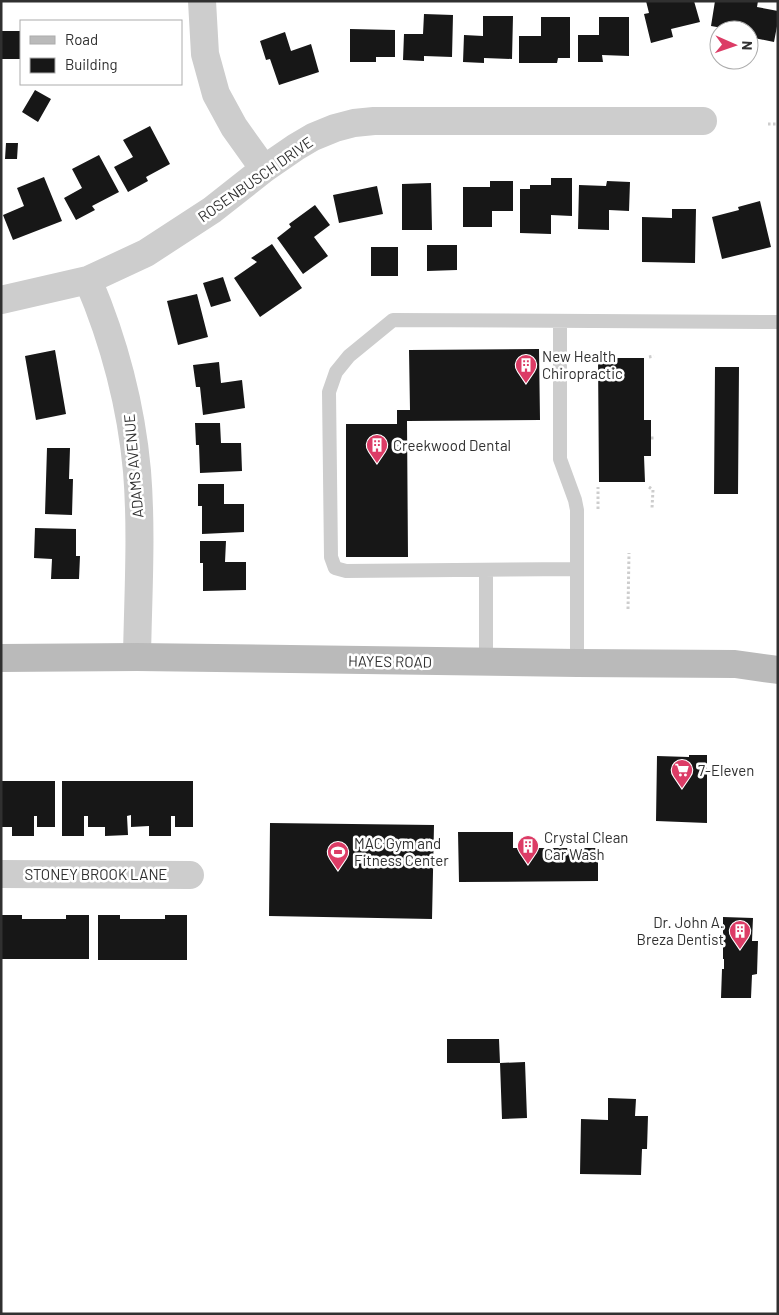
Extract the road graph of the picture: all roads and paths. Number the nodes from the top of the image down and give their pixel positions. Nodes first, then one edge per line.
1 (202, 1) edge
2 (704, 121) dead end
3 (768, 124) dead end
4 (778, 124) edge
5 (264, 169) junction
6 (88, 280) junction
7 (1, 300) edge
8 (560, 321) junction
9 (778, 322) edge
10 (649, 356) dead end
11 (654, 356) dead end
12 (651, 438) dead end
13 (656, 438) dead end
14 (598, 487) dead end
15 (649, 487) dead end
16 (652, 508) dead end
17 (598, 509) dead end
18 (628, 553) dead end
19 (577, 569) junction
20 (486, 570) junction
21 (628, 609) dead end
22 (137, 657) junction
23 (1, 658) edge
24 (486, 662) junction
25 (576, 663) junction
26 (778, 670) edge
27 (1, 874) edge
28 (190, 875) dead end

1 - 5 street
2 - 5 street, ROSENBUSCH DRIVE
3 - 4 path
5 - 6 street, ROSENBUSCH DRIVE
6 - 7 street, ROSENBUSCH DRIVE
6 - 22 street, ADAMS AVENUE
8 - 9 lane
8 - 19 lane
8 - 20 lane
10 - 11 path
12 - 13 path
14 - 17 path
15 - 16 path
18 - 21 path
19 - 20 lane
19 - 25 lane
20 - 24 lane
22 - 23 street, HAYES ROAD
22 - 24 street, HAYES ROAD
24 - 25 street, HAYES ROAD
25 - 26 street, HAYES ROAD
27 - 28 street, STONEY BROOK LANE

